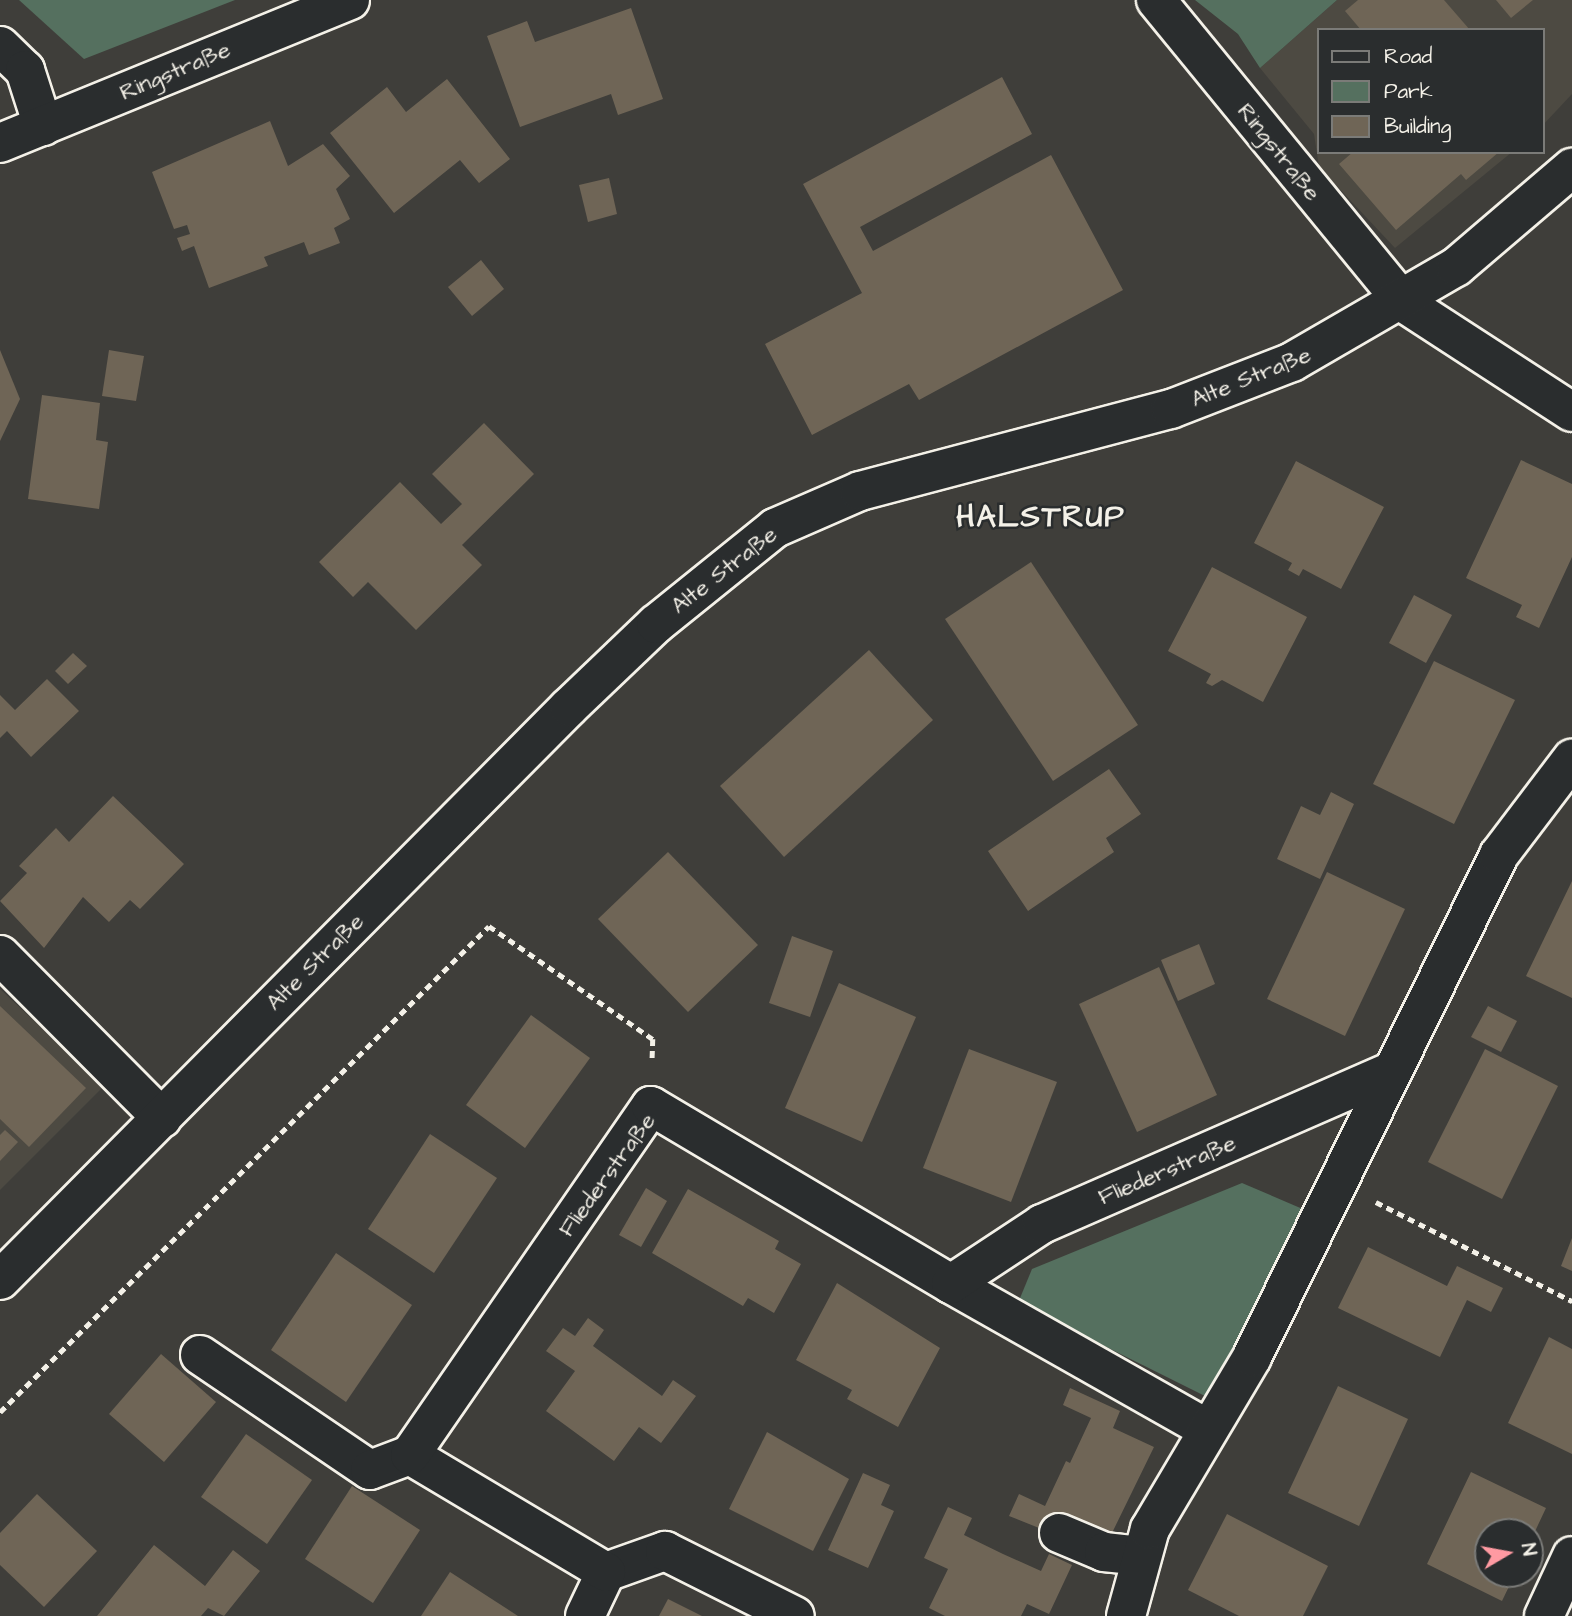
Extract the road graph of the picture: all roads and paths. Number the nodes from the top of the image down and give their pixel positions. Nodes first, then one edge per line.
1 (350, 0) edge
2 (1156, 0) edge
3 (0, 46) edge
4 (43, 125) junction
5 (0, 143) edge
6 (1572, 168) edge
7 (1404, 303) junction
8 (1572, 412) edge
9 (1568, 769) edge
10 (0, 955) edge
11 (1392, 1071) junction
12 (651, 1106) junction
13 (162, 1118) junction
14 (1336, 1182) junction
15 (0, 1280) edge
16 (951, 1284) junction
17 (1572, 1301) edge
18 (200, 1355) dead end
19 (0, 1412) edge
20 (1206, 1428) junction
21 (410, 1455) junction
22 (1059, 1533) dead end
23 (1141, 1556) junction
24 (1572, 1556) edge
25 (606, 1572) junction
26 (585, 1616) edge
27 (795, 1616) edge
28 (1126, 1616) edge
29 (1544, 1616) edge

1 - 4 street, Ringstraße
2 - 7 street, Ringstraße
3 - 4 street
4 - 5 street, Ringstraße
6 - 7 street, Alte Straße
7 - 8 street, Ringstraße
7 - 13 street, Alte Straße
9 - 11 street
10 - 13 street
11 - 14 street
11 - 16 street, Fliederstraße
12 - 16 street, Fliederstraße
12 - 19 path
12 - 21 street, Fliederstraße
13 - 15 street, Alte Straße
14 - 17 path
14 - 20 street
16 - 20 street, Fliederstraße
18 - 21 street
20 - 23 street
21 - 25 street
22 - 23 street
23 - 28 street
24 - 29 street
25 - 26 street
25 - 27 street

